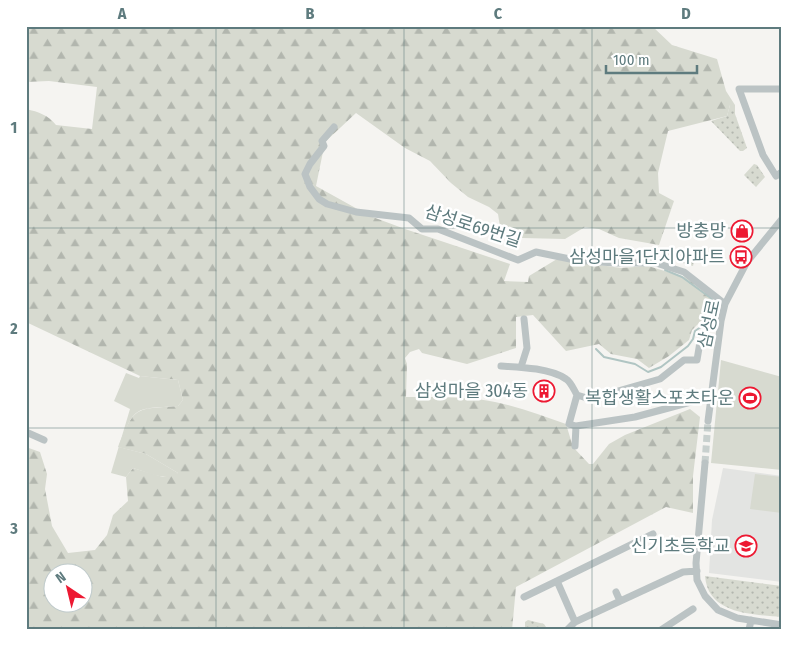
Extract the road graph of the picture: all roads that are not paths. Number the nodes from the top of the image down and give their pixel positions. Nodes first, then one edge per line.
1 (782, 90) edge
2 (334, 127) dead end
3 (782, 172) edge
4 (782, 219) edge
5 (725, 304) junction
6 (524, 319) dead end
7 (700, 342) dead end
8 (501, 366) dead end
9 (520, 367) junction
10 (577, 396) junction
11 (712, 398) junction
12 (708, 421) tunnel mouth
13 (573, 425) junction
14 (26, 432) edge
15 (44, 440) dead end
16 (575, 446) dead end
17 (705, 463) tunnel mouth
18 (653, 534) dead end
19 (697, 571) junction
20 (557, 581) junction
21 (616, 592) dead end
22 (524, 597) dead end
23 (620, 601) junction
24 (693, 609) dead end
25 (751, 620) junction
26 (575, 622) junction
27 (782, 626) edge
28 (567, 630) edge
29 (661, 630) edge
30 (749, 630) edge

1 - 3 street
2 - 5 street, 삼성로69번길
4 - 5 street, 삼성로
5 - 11 street, 삼성로
6 - 9 street
7 - 10 street
8 - 9 street
9 - 10 street
10 - 13 street
11 - 12 street, 삼성로
11 - 13 street
13 - 16 street
14 - 15 street
17 - 19 street
18 - 20 street
19 - 23 street
19 - 25 street
20 - 22 street
20 - 26 street
21 - 23 street
23 - 26 street
24 - 29 street
25 - 27 street
25 - 30 street
26 - 28 street

